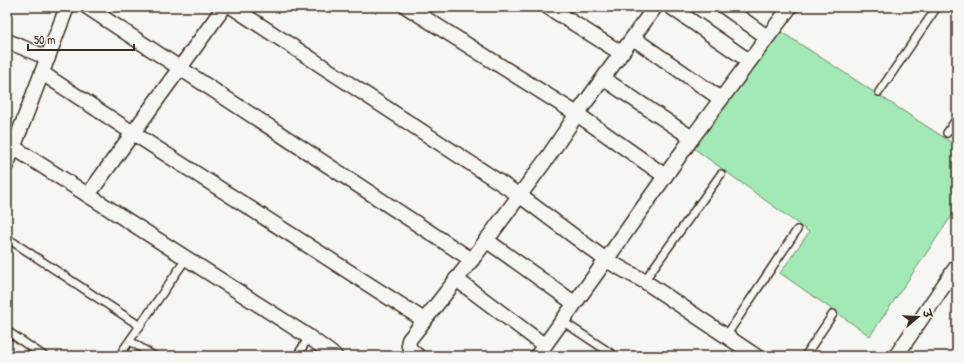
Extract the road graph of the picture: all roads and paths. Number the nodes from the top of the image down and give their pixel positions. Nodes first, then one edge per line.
1 (67, 7) edge
2 (86, 7) edge
3 (224, 7) edge
4 (232, 7) edge
5 (407, 7) edge
6 (548, 7) edge
7 (655, 7) edge
8 (671, 7) edge
9 (725, 7) edge
10 (790, 7) edge
11 (937, 7) edge
12 (767, 37) junction
13 (633, 38) junction
14 (7, 42) edge
15 (621, 53) junction
16 (48, 58) junction
17 (749, 61) junction
18 (180, 68) junction
19 (42, 73) junction
20 (604, 79) junction
21 (879, 92) dead end
22 (721, 99) junction
23 (577, 114) junction
24 (957, 120) edge
25 (133, 133) junction
26 (947, 133) dead end
27 (692, 138) junction
28 (13, 147) junction
29 (7, 164) edge
30 (722, 174) dead end
31 (665, 176) junction
32 (88, 195) junction
33 (519, 195) junction
34 (797, 230) dead end
35 (7, 238) edge
36 (486, 240) junction
37 (186, 259) junction
38 (472, 260) junction
39 (606, 260) junction
40 (957, 266) edge
41 (456, 279) junction
42 (644, 281) junction
43 (574, 303) junction
44 (833, 314) dead end
45 (424, 320) junction
46 (562, 321) junction
47 (140, 326) junction
48 (7, 331) edge
49 (726, 336) junction
50 (309, 337) junction
51 (130, 340) junction
52 (540, 351) edge
53 (44, 356) edge
54 (119, 356) edge
55 (154, 356) edge
56 (297, 356) edge
57 (335, 356) edge
58 (418, 356) edge
59 (615, 356) edge
60 (756, 356) edge
61 (805, 356) edge
62 (896, 356) edge

1 - 16 street
2 - 18 street
3 - 18 street
4 - 33 street
5 - 23 street
6 - 15 street
7 - 13 street
8 - 17 street
9 - 12 street
10 - 12 street
11 - 21 lane
12 - 17 street
13 - 15 street
13 - 22 street
14 - 16 street
15 - 20 street
16 - 19 street
17 - 22 street
18 - 25 street
18 - 38 street
19 - 25 street
19 - 28 street
20 - 23 street
20 - 27 street
22 - 27 street
23 - 31 street
23 - 33 street
24 - 26 lane
25 - 32 street
25 - 45 street
27 - 31 street
28 - 29 street
28 - 32 street
30 - 42 lane
31 - 39 street
32 - 37 street
33 - 36 street
33 - 39 street
34 - 49 lane
35 - 47 lane
36 - 38 street
36 - 43 street
37 - 47 lane
37 - 50 street
38 - 41 street
39 - 42 street
39 - 43 street
40 - 62 street
41 - 45 street
41 - 52 street
42 - 49 street
43 - 46 street
44 - 61 lane
45 - 58 street
46 - 52 street
46 - 59 lane
47 - 51 lane
48 - 53 lane
49 - 60 street
50 - 56 lane
50 - 57 street
51 - 54 lane
51 - 55 lane

